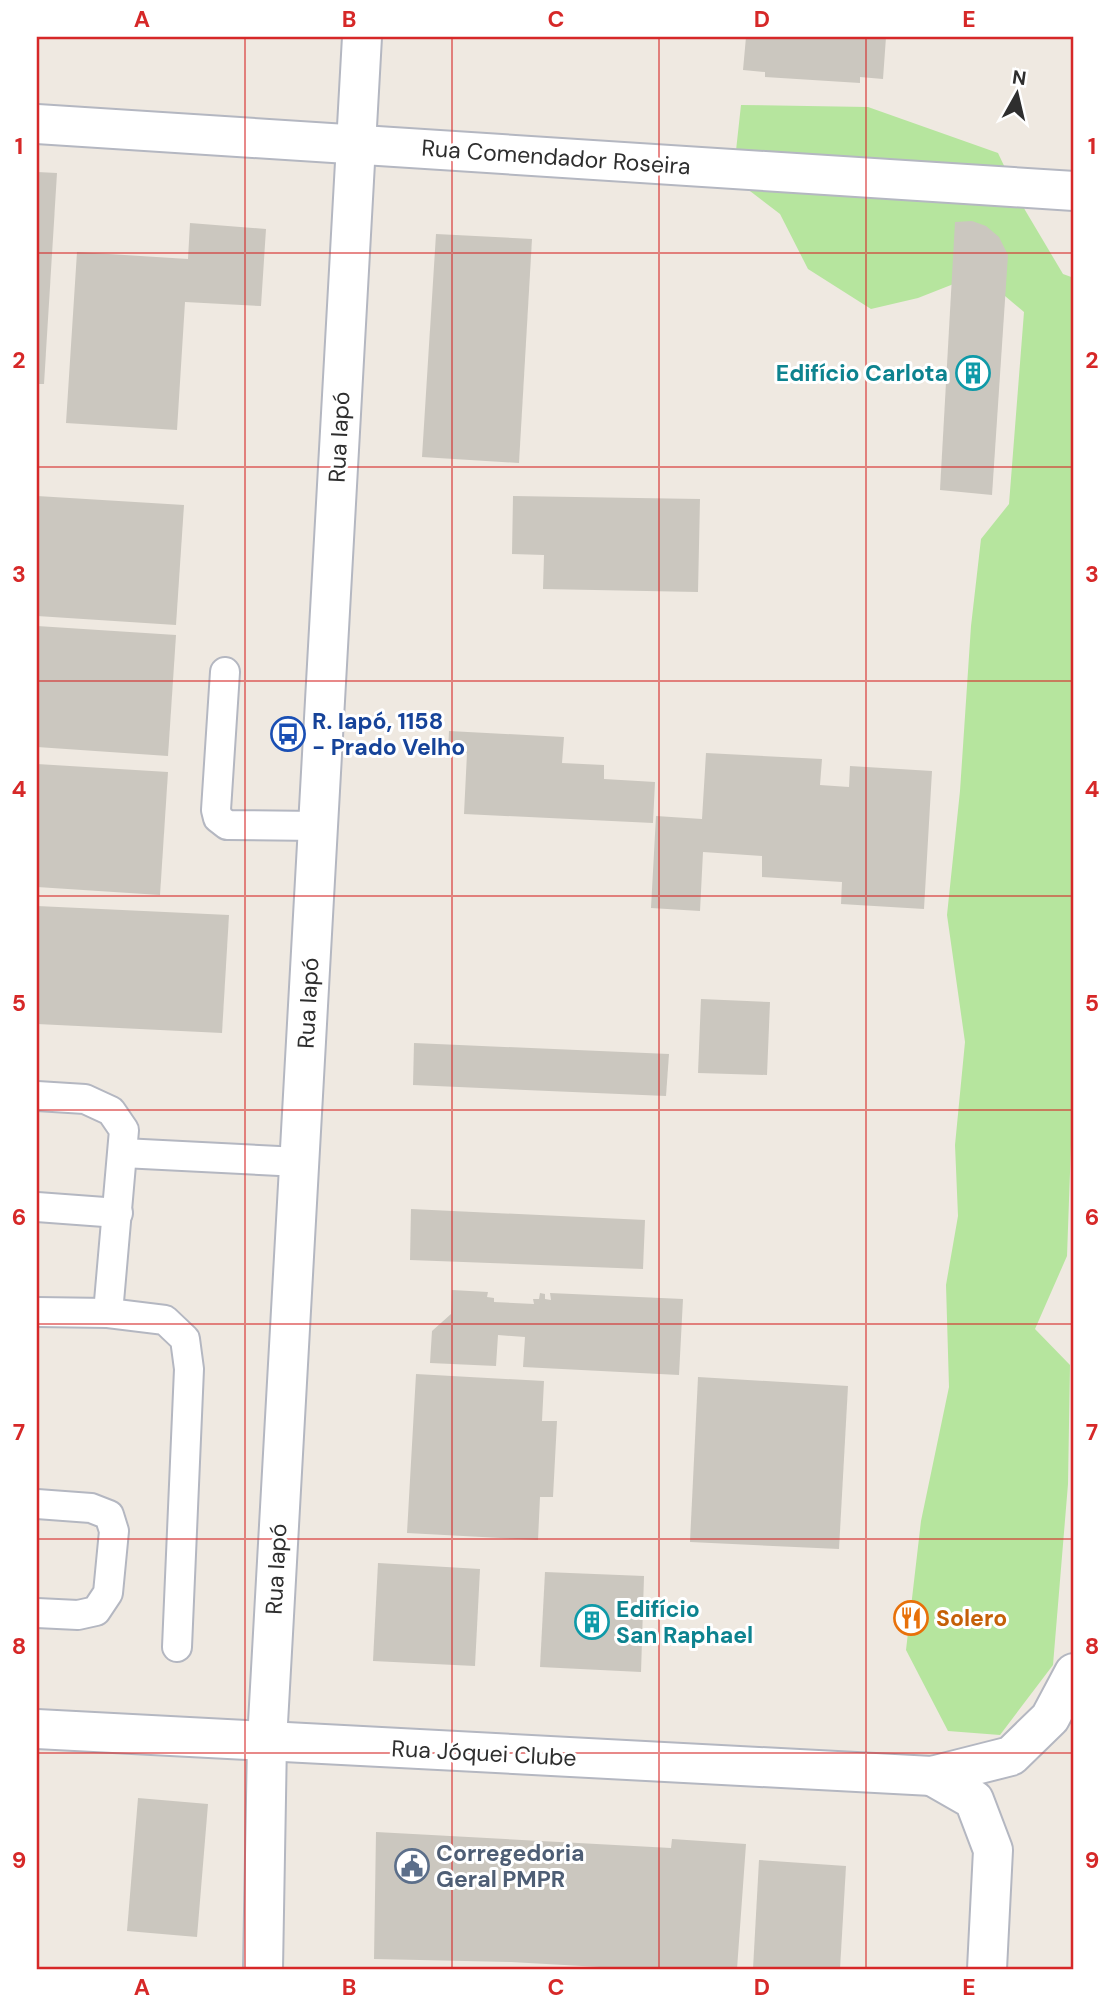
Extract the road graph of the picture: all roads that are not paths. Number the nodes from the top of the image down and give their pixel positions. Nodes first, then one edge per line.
1 (362, 37) edge
2 (37, 124) edge
3 (356, 144) junction
4 (1074, 191) edge
5 (225, 672) dead end
6 (318, 826) junction
7 (37, 1096) edge
8 (123, 1153) junction
9 (299, 1161) junction
10 (37, 1207) edge
11 (118, 1213) junction
12 (37, 1312) edge
13 (108, 1313) junction
14 (37, 1504) edge
15 (37, 1613) edge
16 (177, 1647) dead end
17 (1074, 1673) edge
18 (37, 1729) edge
19 (267, 1741) junction
20 (932, 1776) junction
21 (263, 1969) edge
22 (988, 1969) edge

1 - 3 main road, Rua Iapó
2 - 3 main road, Rua Comendador Roseira
3 - 4 main road, Rua Comendador Roseira
3 - 6 main road, Rua Iapó
5 - 6 lane
6 - 9 main road, Rua Iapó
7 - 8 lane
8 - 9 lane
8 - 11 lane
9 - 19 main road, Rua Iapó
10 - 11 lane
11 - 13 lane
12 - 13 lane
13 - 16 lane
14 - 15 lane
17 - 20 main road
18 - 19 main road, Rua Jóquei Clube
19 - 20 main road, Rua Jóquei Clube
19 - 21 main road, Rua Iapó
20 - 22 main road

